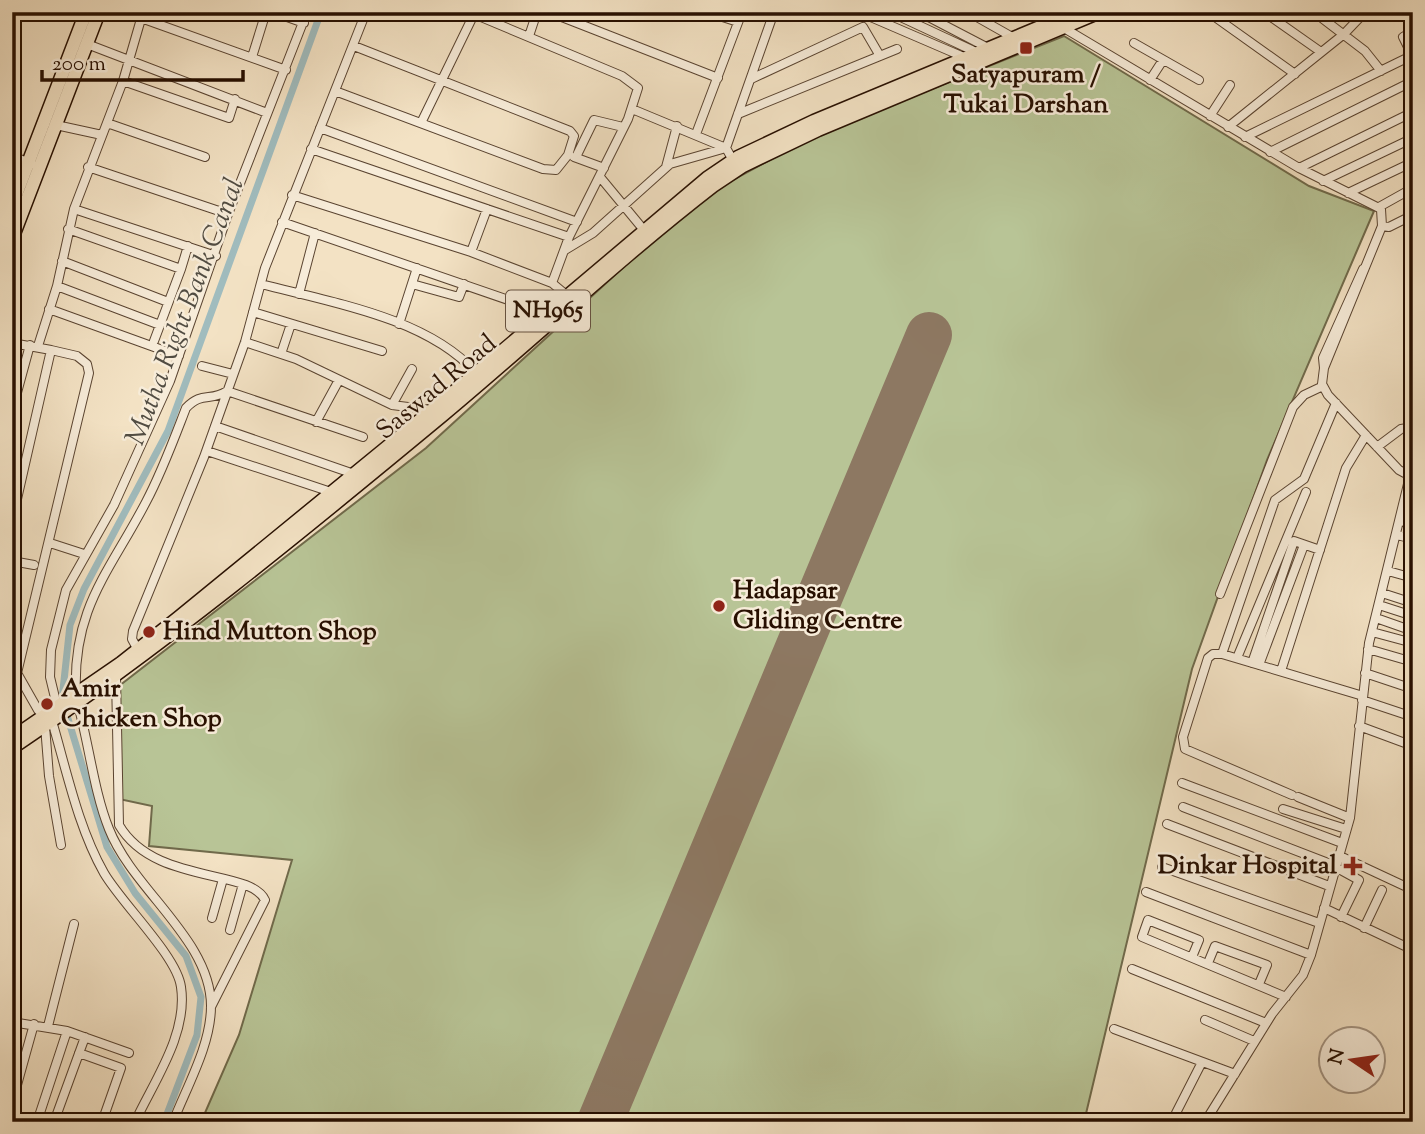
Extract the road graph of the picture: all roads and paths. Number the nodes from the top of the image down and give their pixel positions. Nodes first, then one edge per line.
1 (86, 12) edge
2 (99, 12) edge
3 (266, 12) edge
4 (273, 12) edge
5 (307, 12) edge
6 (366, 12) edge
7 (537, 12) edge
8 (549, 12) edge
9 (707, 12) edge
10 (741, 12) edge
11 (775, 12) edge
12 (859, 12) edge
13 (890, 12) edge
14 (919, 12) edge
15 (968, 12) edge
16 (1032, 12) edge
17 (1076, 12) edge
18 (1100, 12) edge
19 (1208, 12) edge
20 (1264, 12) edge
21 (1314, 12) edge
22 (1365, 12) edge
23 (472, 13) edge
24 (142, 15) edge
25 (738, 22) junction
26 (304, 23) junction
27 (1048, 24) junction
28 (1065, 28) junction
29 (1413, 31) edge
30 (1344, 34) junction
31 (529, 36) junction
32 (1015, 38) junction
33 (87, 44) junction
34 (1134, 44) dead end
35 (354, 46) junction
36 (897, 49) dead end
37 (1321, 52) junction
38 (978, 53) junction
39 (1412, 55) edge
40 (880, 56) junction
41 (252, 57) junction
42 (130, 58) junction
43 (1163, 60) junction
44 (286, 70) junction
45 (1381, 71) junction
46 (1295, 75) junction
47 (718, 78) junction
48 (441, 79) junction
49 (751, 79) junction
50 (1150, 80) junction
51 (1199, 80) dead end
52 (123, 81) junction
53 (1413, 81) edge
54 (1230, 85) dead end
55 (335, 91) junction
56 (235, 99) junction
57 (632, 109) junction
58 (1413, 112) edge
59 (267, 113) junction
60 (738, 114) junction
61 (1210, 116) junction
62 (421, 122) junction
63 (107, 123) junction
64 (56, 125) junction
65 (677, 126) junction
66 (623, 127) junction
67 (1228, 127) junction
68 (320, 128) junction
69 (696, 134) junction
70 (102, 135) junction
71 (1245, 138) junction
72 (1413, 138) edge
73 (726, 148) junction
74 (311, 149) junction
75 (1270, 152) junction
76 (12, 156) edge
77 (572, 156) junction
78 (205, 157) dead end
79 (1413, 162) edge
80 (34, 165) junction
81 (736, 165) junction
82 (88, 166) junction
83 (604, 168) junction
84 (1299, 168) junction
85 (665, 170) junction
86 (600, 177) junction
87 (1323, 181) junction
88 (1413, 188) edge
89 (1348, 193) junction
90 (292, 195) junction
91 (12, 205) edge
92 (623, 206) junction
93 (1379, 207) junction
94 (74, 209) junction
95 (487, 209) junction
96 (228, 214) junction
97 (1413, 215) edge
98 (282, 222) junction
99 (577, 222) junction
100 (1382, 226) junction
101 (68, 229) junction
102 (643, 229) junction
103 (314, 233) junction
104 (569, 237) junction
105 (12, 239) edge
106 (188, 246) junction
107 (565, 250) junction
108 (471, 252) junction
109 (216, 256) junction
110 (62, 261) junction
111 (417, 268) junction
112 (181, 269) junction
113 (552, 283) junction
114 (261, 284) junction
115 (412, 284) junction
116 (464, 284) junction
117 (57, 286) junction
118 (299, 294) junction
119 (570, 299) junction
120 (168, 302) junction
121 (49, 309) junction
122 (253, 312) junction
123 (546, 313) junction
124 (291, 324) junction
125 (399, 324) junction
126 (160, 325) junction
127 (154, 341) dead end
128 (244, 342) junction
129 (12, 343) edge
130 (34, 346) junction
131 (51, 350) junction
132 (382, 351) dead end
133 (281, 354) junction
134 (179, 356) junction
135 (202, 366) dead end
136 (412, 369) dead end
137 (476, 373) junction
138 (233, 374) junction
139 (340, 380) junction
140 (1323, 386) junction
141 (227, 391) junction
142 (1336, 404) junction
143 (391, 405) junction
144 (432, 410) junction
145 (12, 411) edge
146 (316, 422) junction
147 (215, 426) junction
148 (1413, 426) edge
149 (1366, 435) junction
150 (363, 437) dead end
151 (1377, 447) junction
152 (206, 451) junction
153 (358, 475) junction
154 (1411, 477) edge
155 (331, 492) junction
156 (1306, 492) dead end
157 (1408, 506) edge
158 (12, 521) edge
159 (1401, 521) junction
160 (1413, 524) edge
161 (1397, 535) junction
162 (1413, 539) edge
163 (50, 543) junction
164 (1320, 550) junction
165 (84, 554) junction
166 (12, 561) edge
167 (34, 565) dead end
168 (1388, 570) junction
169 (1413, 578) edge
170 (1382, 593) junction
171 (1220, 594) dead end
172 (1413, 603) edge
173 (1379, 605) junction
174 (1413, 616) edge
175 (1376, 618) junction
176 (1413, 631) edge
177 (1372, 632) junction
178 (1413, 643) edge
179 (1368, 649) junction
180 (138, 650) junction
181 (1222, 654) junction
182 (1237, 658) junction
183 (1413, 662) edge
184 (1255, 664) junction
185 (1280, 671) junction
186 (15, 673) edge
187 (1365, 673) junction
188 (116, 677) junction
189 (1413, 689) edge
190 (1362, 698) junction
191 (76, 701) junction
192 (52, 713) junction
193 (1413, 718) edge
194 (1359, 726) junction
195 (12, 730) edge
196 (12, 737) edge
197 (1413, 746) edge
198 (13, 747) edge
199 (1182, 783) dead end
200 (1183, 807) dead end
201 (1283, 809) dead end
202 (1350, 818) junction
203 (1167, 824) dead end
204 (119, 825) junction
205 (108, 829) junction
206 (1346, 829) junction
207 (1342, 843) junction
208 (61, 845) dead end
209 (1338, 855) junction
210 (1334, 866) junction
211 (1162, 867) dead end
212 (223, 879) junction
213 (243, 884) junction
214 (1329, 886) junction
215 (1382, 890) dead end
216 (1413, 890) edge
217 (1146, 892) dead end
218 (1324, 908) junction
219 (1341, 917) junction
220 (212, 918) dead end
221 (1319, 923) junction
222 (74, 924) dead end
223 (1364, 928) junction
224 (230, 930) dead end
225 (1413, 938) edge
226 (1411, 949) edge
227 (1311, 955) junction
228 (1192, 957) junction
229 (1208, 963) junction
230 (1132, 969) dead end
231 (1259, 984) junction
232 (1286, 997) junction
233 (211, 1007) junction
234 (1205, 1020) dead end
235 (12, 1023) edge
236 (1266, 1023) junction
237 (34, 1024) junction
238 (48, 1026) junction
239 (1114, 1029) dead end
240 (67, 1031) junction
241 (85, 1037) junction
242 (1254, 1041) junction
243 (79, 1053) junction
244 (129, 1053) dead end
245 (1202, 1062) junction
246 (1235, 1074) junction
247 (12, 1102) edge
248 (1175, 1113) dead end
249 (37, 1122) edge
250 (54, 1122) edge
251 (102, 1122) edge
252 (135, 1122) edge
253 (173, 1122) edge
254 (1205, 1122) edge

1 - 80 highway
2 - 33 highway
3 - 41 street
4 - 26 street
5 - 26 street
6 - 35 street
7 - 31 street
8 - 47 street
9 - 25 street
10 - 25 street
11 - 49 street
12 - 38 street
13 - 38 street
14 - 38 street
15 - 32 street
16 - 27 street
17 - 27 highway, Saswad Road / NH965
18 - 28 highway, Saswad Road / NH965
19 - 46 street
20 - 37 street
21 - 30 street
22 - 30 street
23 - 31 street
23 - 48 street
24 - 41 street
24 - 42 street
25 - 47 street
26 - 44 street
27 - 32 highway, Saswad Road / NH965
28 - 50 street
28 - 81 highway, Saswad Road / NH965
29 - 39 street
30 - 37 street
30 - 45 street
31 - 57 street
32 - 38 highway, Saswad Road / NH965
33 - 42 street
33 - 64 highway
34 - 43 street
35 - 48 street
35 - 55 street
36 - 40 street
37 - 46 street
38 - 81 highway, Saswad Road / NH965
39 - 45 street
40 - 49 street
40 - 60 street
41 - 44 street
42 - 52 street
42 - 56 street
43 - 50 street
43 - 51 street
44 - 59 street
45 - 71 street
46 - 67 street
47 - 69 street
48 - 62 street
48 - 77 street
49 - 60 street
50 - 61 street
52 - 56 street
52 - 63 street
53 - 75 street
54 - 61 street
55 - 62 street
55 - 68 street
56 - 59 street
57 - 65 street
57 - 66 street
58 - 84 street
59 - 96 street
60 - 73 street
61 - 67 street
62 - 77 street
63 - 70 street
63 - 78 street
64 - 70 street
64 - 80 highway
65 - 69 street
65 - 85 street
66 - 77 street
66 - 83 street
67 - 71 street
68 - 74 street
68 - 99 street
69 - 73 street
70 - 82 street
71 - 75 street
72 - 87 street
73 - 81 street
73 - 85 street
74 - 90 street
74 - 95 street
75 - 84 street
76 - 80 street
77 - 83 street
79 - 89 street
80 - 91 highway
80 - 105 highway
81 - 102 highway, Saswad Road / NH965
81 - 119 highway, Saswad Road / NH965
82 - 94 street
82 - 96 street
83 - 86 street
84 - 87 street
85 - 92 street
86 - 92 street
86 - 99 street
87 - 89 street
88 - 93 street
89 - 93 street
90 - 98 street
90 - 108 street
92 - 102 street
92 - 107 street
93 - 100 street
94 - 101 street
94 - 106 street
95 - 104 street
95 - 108 street
96 - 109 street
97 - 100 street
98 - 103 street
98 - 114 street
99 - 104 street
100 - 140 street
101 - 110 street
101 - 112 street
102 - 119 highway, Saswad Road / NH965
103 - 111 street
103 - 118 street
104 - 107 street
106 - 109 street
106 - 112 street
107 - 113 street
108 - 113 street
109 - 134 street
110 - 117 street
110 - 120 street
111 - 115 street
111 - 116 street
112 - 120 street
113 - 119 street
114 - 118 street
114 - 122 street
115 - 116 street
115 - 125 street
116 - 123 street
117 - 121 street
117 - 126 street
118 - 125 street
119 - 123 highway, Saswad Road / NH965
119 - 153 highway, Saswad Road / NH965
120 - 126 street
121 - 130 street
121 - 134 street
122 - 124 street
122 - 128 street
123 - 137 highway, Saswad Road / NH965
124 - 132 street
124 - 133 street
125 - 137 street
126 - 127 street
128 - 133 street
128 - 138 street
129 - 130 street
130 - 131 street
130 - 145 street
131 - 158 street
131 - 163 street
133 - 139 street
134 - 165 street
135 - 138 street
136 - 143 street
137 - 144 highway, Saswad Road / NH965
138 - 141 street
139 - 143 street
139 - 146 street
140 - 142 street
140 - 171 street
141 - 146 street
141 - 147 street
141 - 191 street
142 - 149 street
142 - 181 street
143 - 144 street
144 - 153 highway, Saswad Road / NH965
146 - 150 street
147 - 152 street
147 - 153 street
148 - 151 street
149 - 151 street
149 - 164 street
151 - 154 street
152 - 155 street
152 - 180 street
153 - 155 highway, Saswad Road / NH965
153 - 188 highway, Saswad Road / NH965
154 - 157 street
155 - 180 highway, Saswad Road / NH965
156 - 182 street
157 - 159 street
159 - 160 street
159 - 161 street
161 - 162 street
161 - 168 street
163 - 165 street
163 - 186 street
164 - 184 street
164 - 185 street
165 - 192 street
166 - 167 street
168 - 169 street
168 - 170 street
170 - 172 street
170 - 173 street
173 - 174 street
173 - 175 street
175 - 176 street
175 - 177 street
177 - 178 street
177 - 179 street
179 - 183 street
179 - 187 street
180 - 191 highway, Saswad Road / NH965
181 - 182 street
181 - 202 street
182 - 184 street
184 - 185 street
185 - 190 street
186 - 192 street
187 - 189 street
187 - 190 street
188 - 191 highway, Saswad Road / NH965
188 - 204 street
190 - 193 street
190 - 194 street
191 - 192 highway, Saswad Road / NH965
191 - 205 street
192 - 195 highway, NH965
192 - 196 highway, NH965
192 - 198 highway, Saswad Road / NH965
192 - 208 street
192 - 252 street
194 - 197 street
194 - 202 street
199 - 207 street
200 - 210 street
201 - 206 street
202 - 206 street
203 - 214 street
204 - 205 street
204 - 212 street
205 - 233 street
206 - 207 street
207 - 209 street
209 - 210 street
209 - 216 street
210 - 214 street
210 - 219 street
211 - 221 street
212 - 213 street
212 - 220 street
213 - 224 street
213 - 233 street
214 - 218 street
215 - 223 street
217 - 227 street
218 - 219 street
218 - 221 street
219 - 223 street
221 - 227 street
222 - 238 street
223 - 226 street
225 - 226 street
227 - 232 street
228 - 228 street
228 - 229 street
229 - 231 street
229 - 231 street
230 - 236 street
231 - 232 street
232 - 236 street
233 - 253 street
234 - 242 street
235 - 237 street
236 - 242 street
237 - 238 street
237 - 247 street
238 - 240 street
239 - 245 street
240 - 241 street
240 - 249 street
241 - 243 street
241 - 244 street
242 - 246 street
243 - 250 street
243 - 251 street
245 - 246 street
245 - 248 street
246 - 254 street

